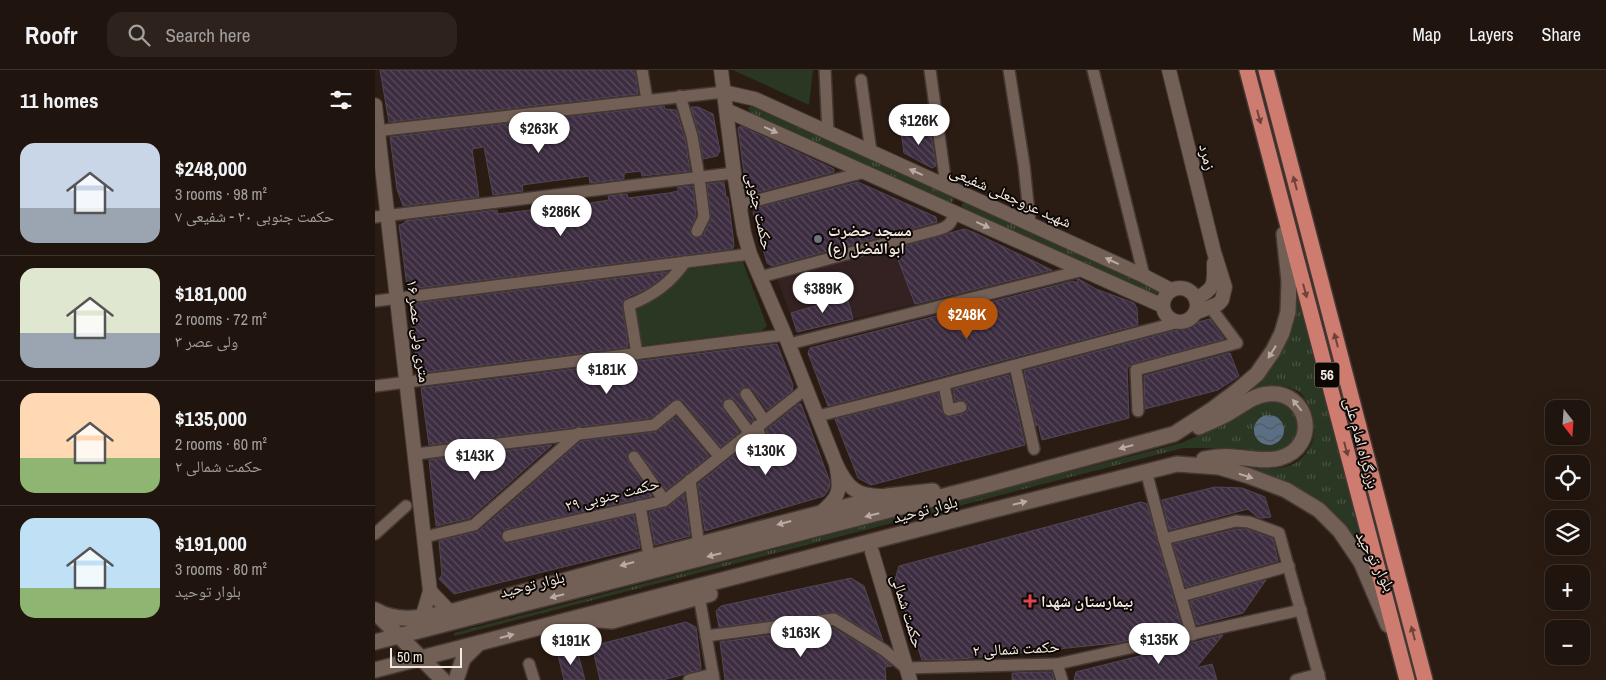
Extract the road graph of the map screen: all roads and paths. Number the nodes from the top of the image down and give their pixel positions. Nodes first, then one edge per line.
1 (642, 70) edge
2 (721, 70) edge
3 (825, 70) edge
4 (929, 70) edge
5 (1009, 70) edge
6 (1093, 70) edge
7 (1169, 70) edge
8 (1247, 70) edge
9 (1266, 70) edge
10 (861, 80) dead end
11 (724, 92) junction
12 (680, 96) junction
13 (755, 99) junction
14 (647, 100) junction
15 (375, 104) edge
16 (726, 110) junction
17 (748, 120) junction
18 (377, 131) edge
19 (828, 132) junction
20 (871, 152) junction
21 (1273, 168) junction
22 (865, 172) junction
23 (733, 173) junction
24 (699, 177) junction
25 (946, 186) junction
26 (962, 193) junction
27 (739, 205) junction
28 (954, 212) junction
29 (381, 216) edge
30 (1030, 223) junction
31 (697, 231) dead end
32 (1214, 252) junction
33 (750, 254) junction
34 (685, 262) junction
35 (1084, 270) junction
36 (1144, 276) junction
37 (759, 277) junction
38 (1171, 290) junction
39 (397, 298) junction
40 (375, 301) edge
41 (1163, 306) junction
42 (1195, 306) junction
43 (1211, 308) junction
44 (1179, 322) junction
45 (787, 339) junction
46 (637, 354) junction
47 (1015, 366) junction
48 (408, 382) junction
49 (944, 385) junction
50 (375, 386) edge
51 (807, 388) junction
52 (746, 394) dead end
53 (729, 405) dead end
54 (961, 407) dead end
55 (1138, 411) dead end
56 (818, 416) junction
57 (756, 426) junction
58 (579, 433) junction
59 (1173, 434) junction
60 (546, 437) junction
61 (1034, 449) dead end
62 (765, 452) dead end
63 (557, 453) junction
64 (416, 454) junction
65 (719, 456) junction
66 (634, 457) dead end
67 (836, 464) junction
68 (1177, 464) junction
69 (1146, 471) junction
70 (689, 480) junction
71 (987, 485) junction
72 (887, 496) junction
73 (665, 500) junction
74 (406, 506) dead end
75 (640, 506) junction
76 (990, 511) junction
77 (821, 513) junction
78 (375, 534) edge
79 (508, 536) dead end
80 (425, 537) junction
81 (698, 539) dead end
82 (1164, 540) junction
83 (649, 550) dead end
84 (872, 552) junction
85 (1289, 566) junction
86 (430, 591) junction
87 (699, 596) junction
88 (1181, 596) junction
89 (1301, 610) junction
90 (375, 611) edge
91 (450, 612) junction
92 (421, 618) junction
93 (575, 618) junction
94 (1192, 634) junction
95 (404, 635) junction
96 (706, 636) junction
97 (375, 642) edge
98 (478, 644) junction
99 (1400, 653) junction
100 (421, 658) junction
101 (529, 664) dead end
102 (1057, 664) junction
103 (380, 671) edge
104 (908, 674) edge
105 (713, 677) edge
106 (1319, 677) edge
107 (443, 680) edge
108 (456, 680) edge
109 (533, 680) edge
110 (689, 680) edge
111 (1062, 680) edge
112 (1296, 680) edge
113 (1407, 680) edge
114 (1425, 680) edge

1 - 14 street
2 - 11 street, حکمت جنوبی
3 - 19 street
4 - 25 street
5 - 30 street
6 - 36 street
7 - 32 street, زمرد
8 -> 21 highway, بزرگراه امام علی / 56
114 -> 9 highway, بزرگراه امام علی / 56
10 - 20 street
11 - 12 street
11 - 13 street, شهید عروجعلی شفیعی
11 - 16 street, حکمت جنوبی
12 - 14 street
12 - 24 street
13 - 17 street
13 - 19 street, شهید عروجعلی شفیعی
14 - 18 street
15 - 18 street, ۱۶ متری ولی عصر
16 - 17 street
16 - 23 street, حکمت جنوبی
17 -> 22 street
18 - 29 street, ۱۶ متری ولی عصر
19 - 20 street, شهید عروجعلی شفیعی
25 -> 20 street, شهید عروجعلی شفیعی
21 -> 59 main road, بلوار توحید
21 -> 99 highway, بزرگراه امام علی / 56
22 - 27 street
22 - 28 street
23 - 24 street
23 - 27 street, حکمت جنوبی
24 - 29 street
24 - 31 street
25 - 26 street, شهید عروجعلی شفیعی
26 - 28 street
26 - 30 street, شهید عروجعلی شفیعی
27 - 33 street, حکمت جنوبی
28 -> 35 street
28 - 37 street
29 - 39 street, ۱۶ متری ولی عصر
36 -> 30 street, شهید عروجعلی شفیعی
32 - 42 street, زمرد
32 - 43 street, زمرد
33 - 34 street
33 - 37 street, حکمت جنوبی
34 - 39 street
34 - 46 street
35 - 41 street
35 - 45 street
36 - 38 street, شهید عروجعلی شفیعی
37 - 45 street, حکمت جنوبی
38 - 41 street
38 - 42 street
39 - 40 street
39 - 48 street, ۱۶ متری ولی عصر
41 - 44 street
42 - 43 street
42 - 44 street
43 - 55 street
44 - 47 street
45 - 46 street
45 - 51 street, حکمت جنوبی
46 - 48 street
47 - 49 street
47 - 61 street
48 - 50 street
48 - 64 street, ۱۶ متری ولی عصر
49 - 54 street
49 - 56 street
51 - 56 street, حکمت جنوبی
51 - 57 street, حکمت جنوبی ۲۹
52 - 57 street
53 - 57 street
56 - 67 street, حکمت جنوبی
57 - 62 street
57 - 65 street, حکمت جنوبی ۲۹
58 - 60 street
58 - 63 street
58 - 65 street
68 -> 59 main road
59 -> 71 main road, بلوار توحید
60 - 63 street
60 - 64 street
63 - 80 street
64 - 80 street, ۱۶ متری ولی عصر
65 - 70 street, حکمت جنوبی ۲۹
66 - 73 street
67 - 72 street
67 - 77 street
68 - 69 main road, بلوار توحید
68 -> 99 main road, بلوار توحید
76 -> 69 main road, بلوار توحید
69 - 82 street
70 - 73 street, حکمت جنوبی ۲۹
70 - 81 street
71 - 72 main road
71 -> 95 main road, بلوار توحید
72 - 77 main road
73 - 75 street, حکمت جنوبی ۲۹
74 - 78 street
75 - 79 street, حکمت جنوبی ۲۹
75 - 83 street
76 - 84 main road
76 - 93 main road, بلوار توحید
77 -> 91 main road
80 - 86 street, ۱۶ متری ولی عصر
82 - 85 street
82 - 88 street
84 - 87 main road
84 - 104 street, حکمت شمالی
85 - 88 street
85 - 89 street
86 - 91 street
86 - 92 street
87 - 93 main road
87 - 96 street
88 - 94 street
89 - 94 street, حکمت شمالی ۲
89 - 106 street
90 - 92 main road
90 - 95 main road
91 - 92 main road
92 - 95 street
98 -> 93 main road, بلوار توحید
94 - 102 street, حکمت شمالی ۲
95 - 97 main road, بلوار توحید
95 - 100 main road
96 - 104 street
96 - 105 street
98 - 100 main road, بلوار توحید
98 - 108 main road
99 - 113 highway, بزرگراه امام علی / 56
100 - 103 main road, بلوار توحید
100 - 107 main road
101 - 109 street
102 - 104 street, حکمت شمالی ۲
102 - 111 street
105 - 110 street
106 - 112 street

